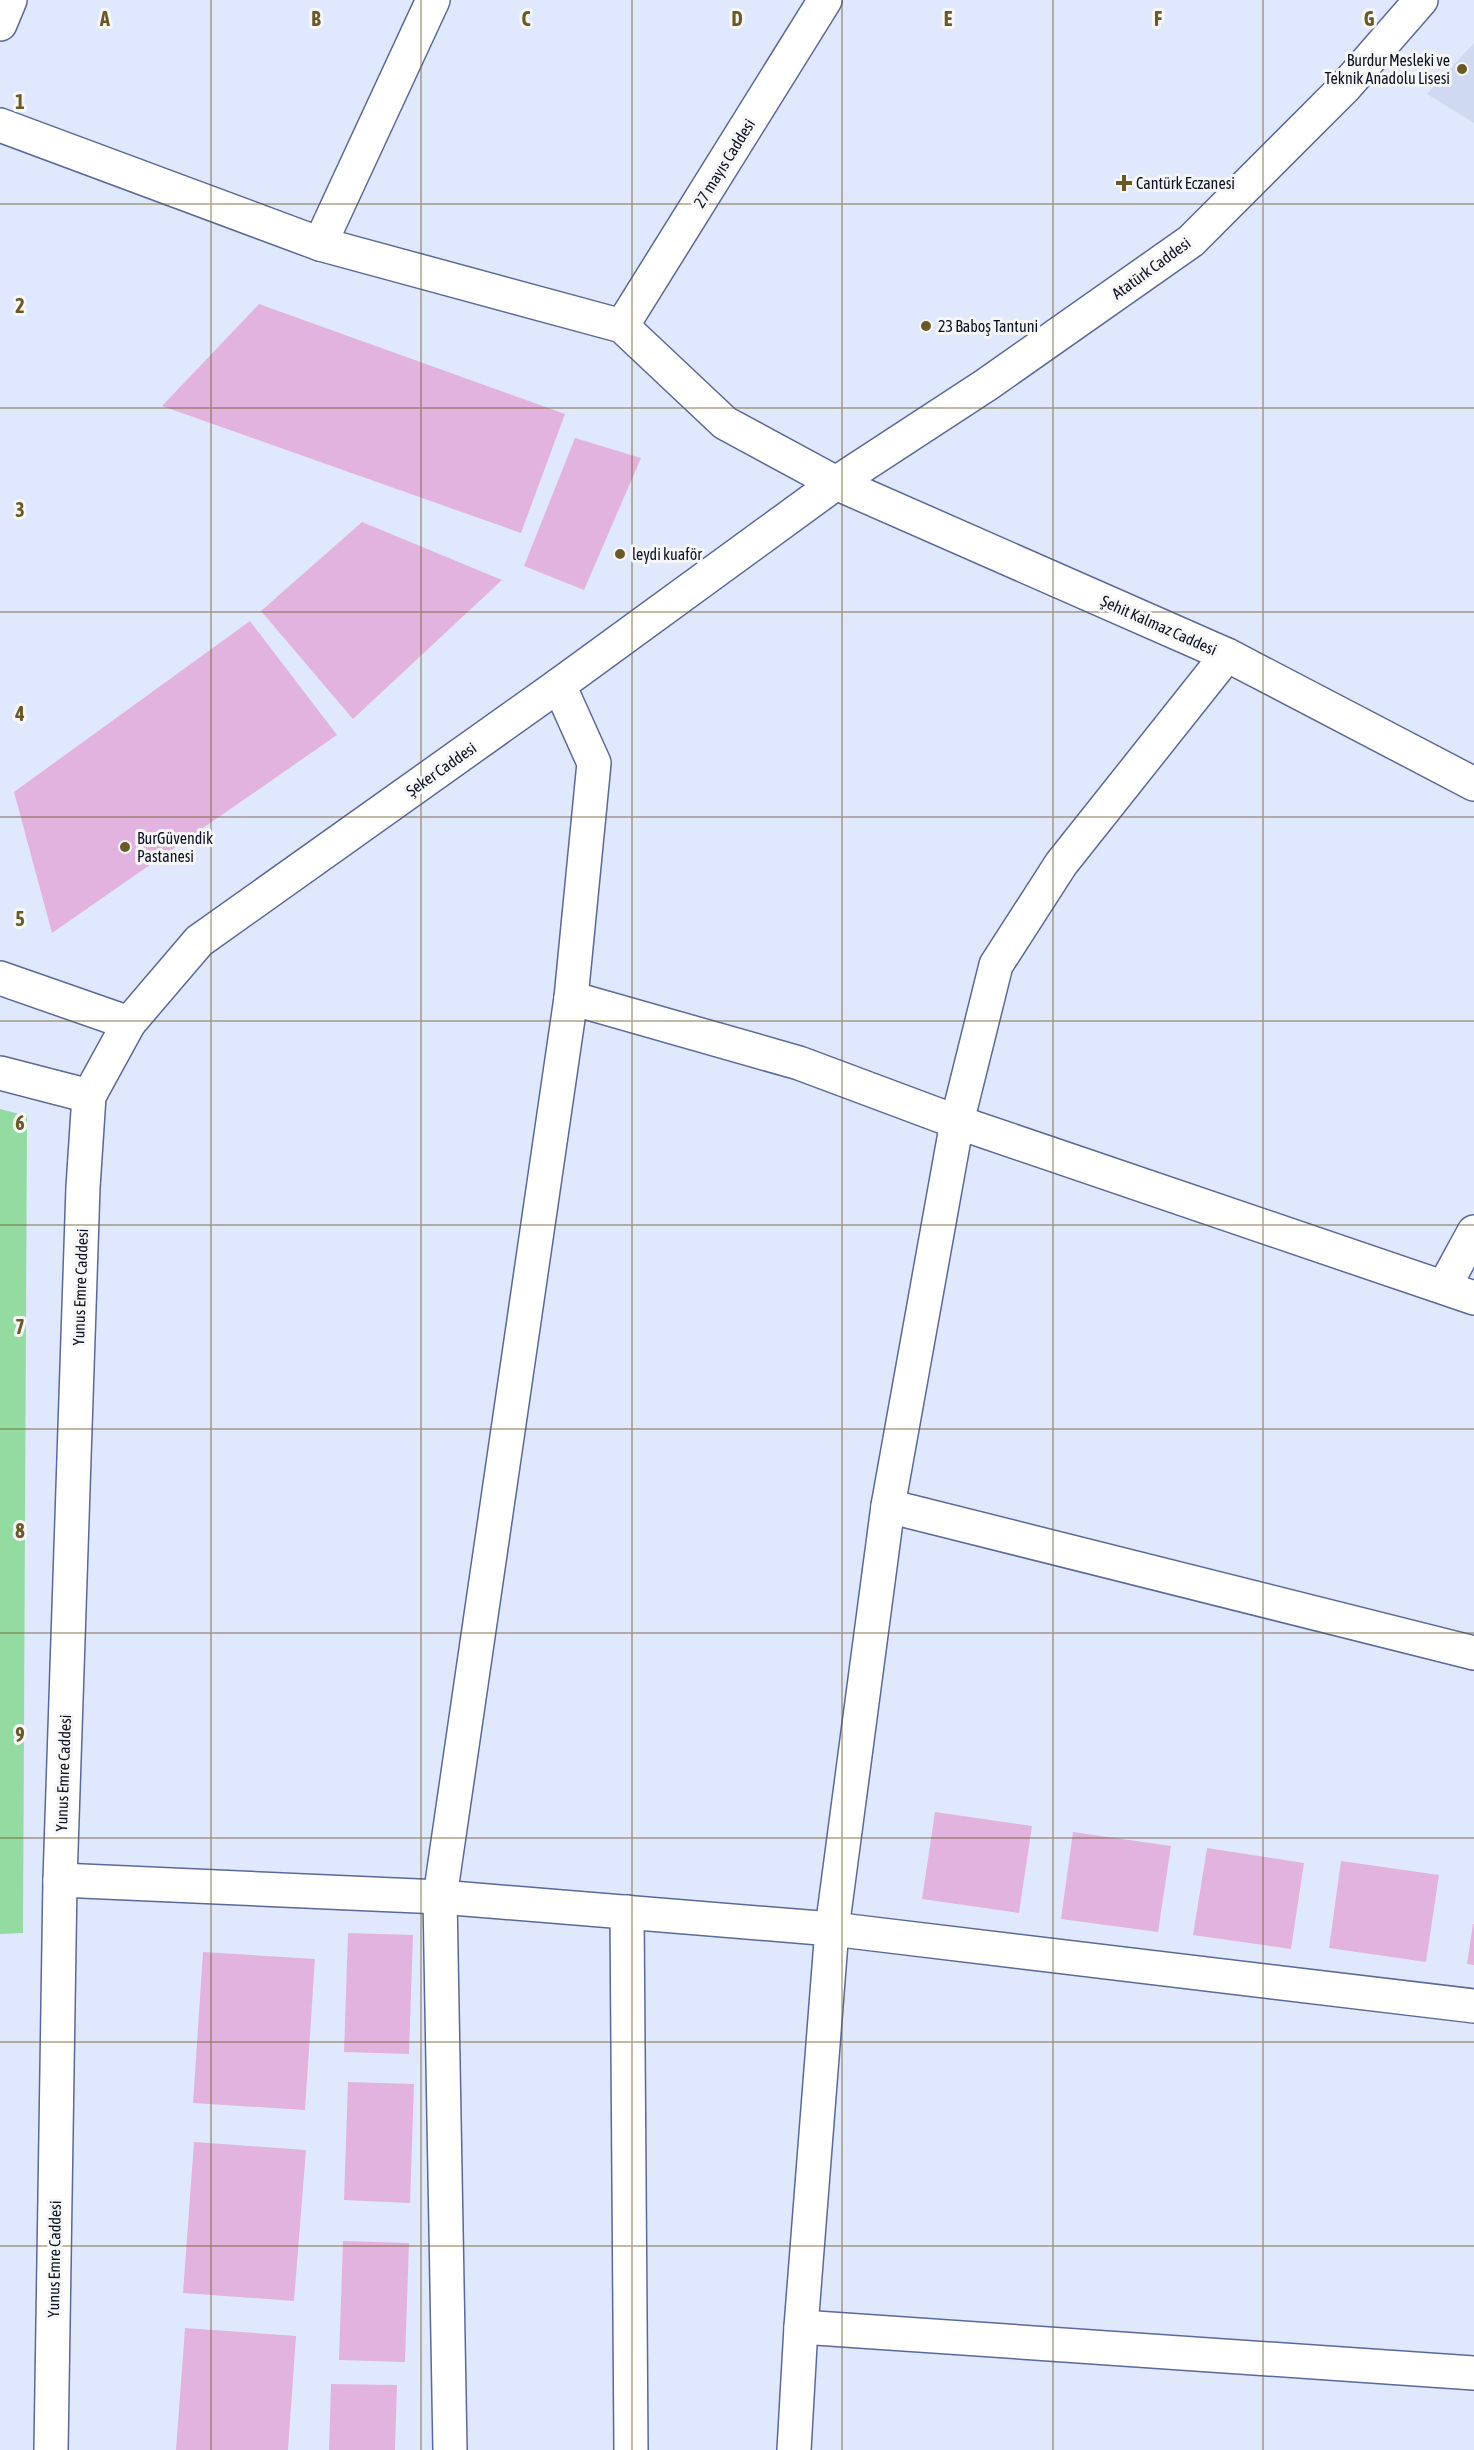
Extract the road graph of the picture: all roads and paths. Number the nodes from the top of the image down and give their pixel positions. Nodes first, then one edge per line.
1 (10, 0) edge
2 (433, 0) edge
3 (825, 0) edge
4 (1421, 0) edge
5 (0, 24) edge
6 (0, 125) edge
7 (320, 244) junction
8 (622, 326) junction
9 (836, 483) junction
10 (1227, 655) junction
11 (559, 685) junction
12 (1474, 784) edge
13 (0, 978) edge
14 (571, 998) junction
15 (129, 1023) junction
16 (0, 1073) edge
17 (89, 1096) junction
18 (957, 1122) junction
19 (1474, 1232) edge
20 (1459, 1292) edge
21 (888, 1506) junction
22 (1474, 1653) edge
23 (60, 1880) junction
24 (440, 1897) junction
25 (627, 1912) junction
26 (832, 1929) junction
27 (1474, 2006) edge
28 (801, 2327) junction
29 (1474, 2373) edge
30 (51, 2450) edge
31 (450, 2450) edge
32 (631, 2450) edge
33 (794, 2450) edge

1 - 5 street
2 - 7 street
3 - 8 street, 27 mayıs Caddesi
4 - 9 street, Atatürk Caddesi
6 - 7 street
7 - 8 street
8 - 9 street, Şehit Kalmaz Caddesi
9 - 10 street, Şehit Kalmaz Caddesi
9 - 11 street, Şeker Caddesi
10 - 12 street, Şehit Kalmaz Caddesi
10 - 18 street
11 - 14 street
11 - 15 street, Şeker Caddesi
13 - 15 street
14 - 18 street
14 - 24 street
15 - 17 street, Şeker Caddesi
16 - 17 street
17 - 23 street, Yunus Emre Caddesi
18 - 20 street
18 - 21 street
19 - 20 street
21 - 22 street
21 - 26 street
23 - 24 street
23 - 30 street, Yunus Emre Caddesi
24 - 25 street
24 - 31 street
25 - 26 street
25 - 32 street
26 - 27 street
26 - 28 street
28 - 29 street
28 - 33 street

